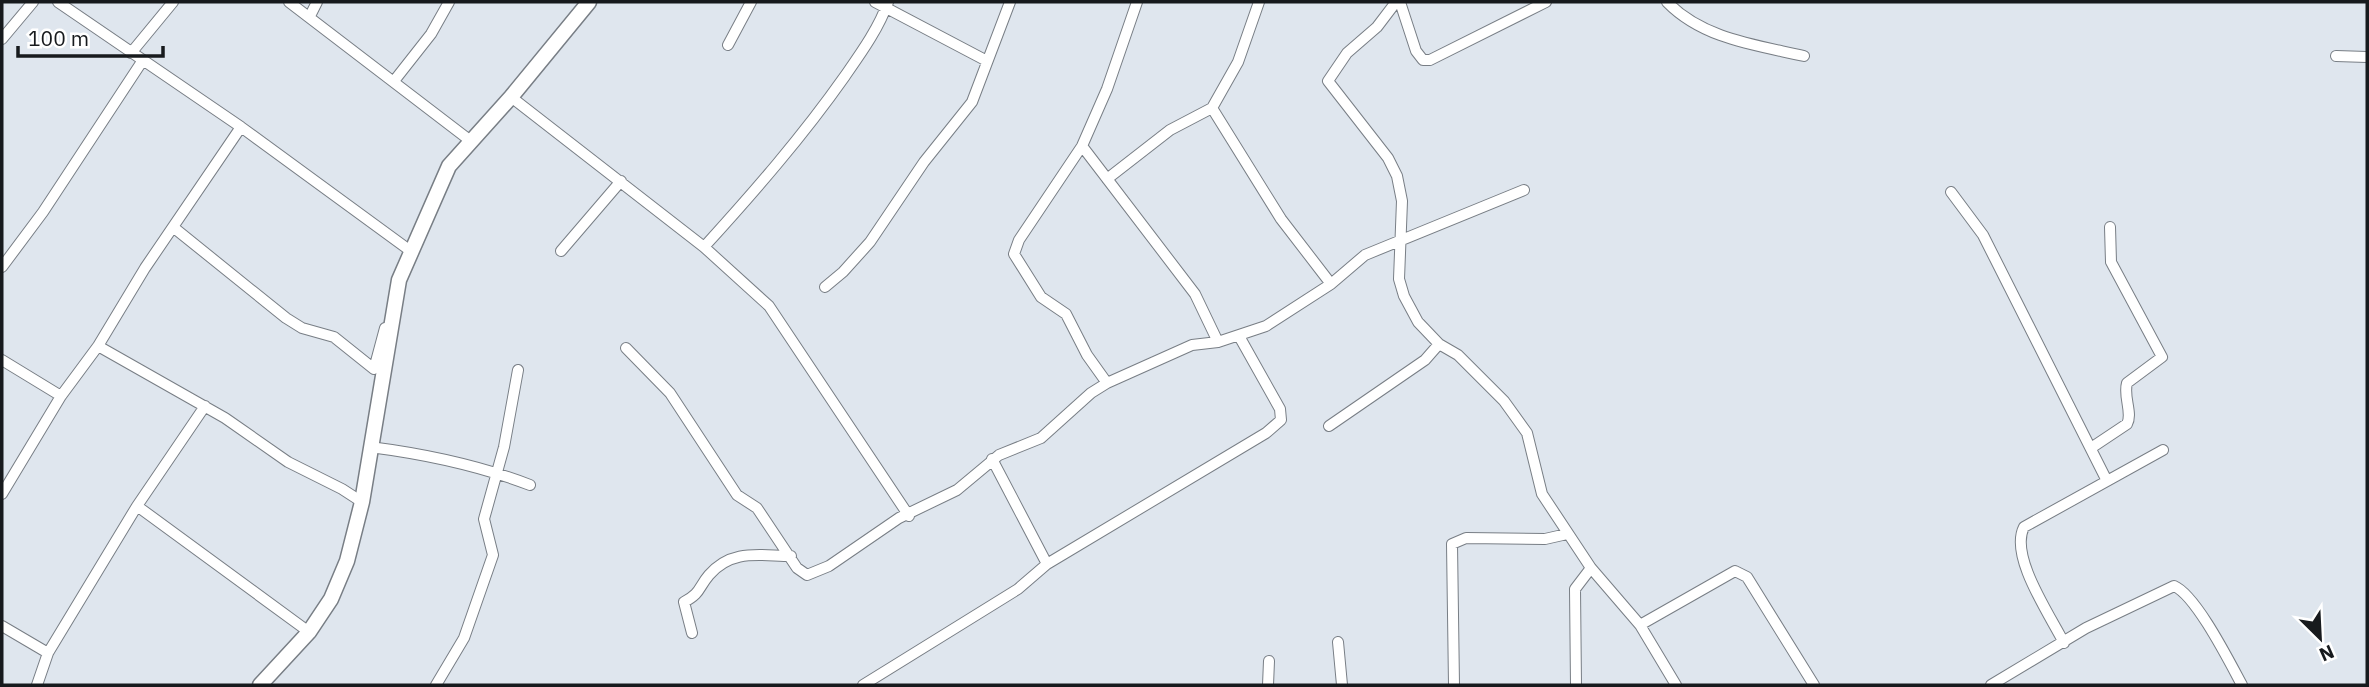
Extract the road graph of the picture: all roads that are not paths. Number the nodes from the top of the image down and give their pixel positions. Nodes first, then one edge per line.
1 (33, 2) edge
2 (58, 2) edge
3 (173, 2) edge
4 (289, 2) edge
5 (317, 2) edge
6 (449, 2) edge
7 (589, 2) edge
8 (751, 2) edge
9 (875, 2) edge
10 (1010, 2) edge
11 (1138, 2) edge
12 (1259, 2) edge
13 (1398, 2) edge
14 (1546, 2) edge
15 (1668, 2) edge
16 (887, 5) edge
17 (310, 16) junction
18 (2, 39) edge
19 (729, 45) dead end
20 (131, 53) junction
21 (2336, 56) dead end
22 (1804, 57) dead end
23 (2367, 57) edge
24 (143, 60) junction
25 (987, 61) junction
26 (394, 81) junction
27 (511, 97) junction
28 (1212, 108) junction
29 (241, 127) junction
30 (472, 142) junction
31 (1082, 146) junction
32 (1107, 178) junction
33 (621, 181) junction
34 (1524, 190) dead end
35 (1951, 192) dead end
36 (2110, 226) dead end
37 (173, 227) junction
38 (1403, 239) junction
39 (704, 247) junction
40 (561, 251) dead end
41 (412, 253) junction
42 (2, 267) edge
43 (399, 280) junction
44 (1331, 284) junction
45 (825, 287) dead end
46 (1239, 337) junction
47 (1218, 342) junction
48 (1438, 344) junction
49 (98, 346) junction
50 (626, 348) dead end
51 (2, 360) edge
52 (518, 370) dead end
53 (1107, 383) junction
54 (61, 396) junction
55 (205, 406) junction
56 (1329, 426) dead end
57 (370, 447) junction
58 (2091, 448) junction
59 (2163, 450) dead end
60 (992, 459) junction
61 (495, 472) junction
62 (2106, 479) junction
63 (530, 485) dead end
64 (2, 494) edge
65 (362, 502) junction
66 (137, 506) junction
67 (909, 516) junction
68 (1566, 534) junction
69 (791, 556) junction
70 (1047, 564) junction
71 (1591, 568) junction
72 (1640, 625) junction
73 (2, 626) edge
74 (309, 632) junction
75 (692, 634) dead end
76 (1338, 642) dead end
77 (2064, 643) junction
78 (48, 653) junction
79 (1269, 660) dead end
80 (2238, 684) edge
81 (37, 685) edge
82 (260, 685) edge
83 (436, 685) edge
84 (863, 685) edge
85 (1268, 685) edge
86 (1342, 685) edge
87 (1454, 685) edge
88 (1576, 685) edge
89 (1676, 685) edge
90 (1814, 685) edge
91 (1991, 685) edge

1 - 18 street
2 - 20 street
3 - 20 street
4 - 17 street
5 - 17 street
6 - 26 street
7 - 27 street
8 - 19 street
9 - 16 street
10 - 25 street
11 - 31 street
12 - 28 street
13 - 14 street
13 - 38 street
15 - 22 street
16 - 25 street
16 - 39 street
17 - 26 street
20 - 24 street
21 - 23 street
24 - 29 street
24 - 42 street
25 - 45 street
26 - 30 street
27 - 30 street
27 - 33 street
28 - 32 street
28 - 44 street
29 - 37 street
29 - 41 street
30 - 41 street
31 - 32 street
31 - 53 street
32 - 47 street
33 - 39 street
33 - 40 street
34 - 38 street
35 - 58 street
36 - 58 street
37 - 43 street
37 - 49 street
38 - 44 street
38 - 48 street
39 - 67 street
41 - 43 street
43 - 57 street
44 - 46 street
46 - 47 street
46 - 70 street
47 - 53 street
48 - 56 street
48 - 68 street
49 - 54 street
49 - 55 street
50 - 69 street
51 - 54 street
52 - 61 street
53 - 60 street
54 - 64 street
55 - 65 street
55 - 66 street
57 - 61 street
57 - 65 street
58 - 62 street
59 - 62 street
60 - 67 street
60 - 70 street
61 - 63 street
61 - 83 street
62 - 77 street
65 - 74 street
66 - 74 street
66 - 78 street
67 - 69 street
68 - 71 street
68 - 87 street
69 - 75 street
70 - 84 street
71 - 72 street
71 - 88 street
72 - 89 street
72 - 90 street
73 - 78 street
74 - 82 street
76 - 86 street
77 - 80 street
77 - 91 street
78 - 81 street
79 - 85 street

